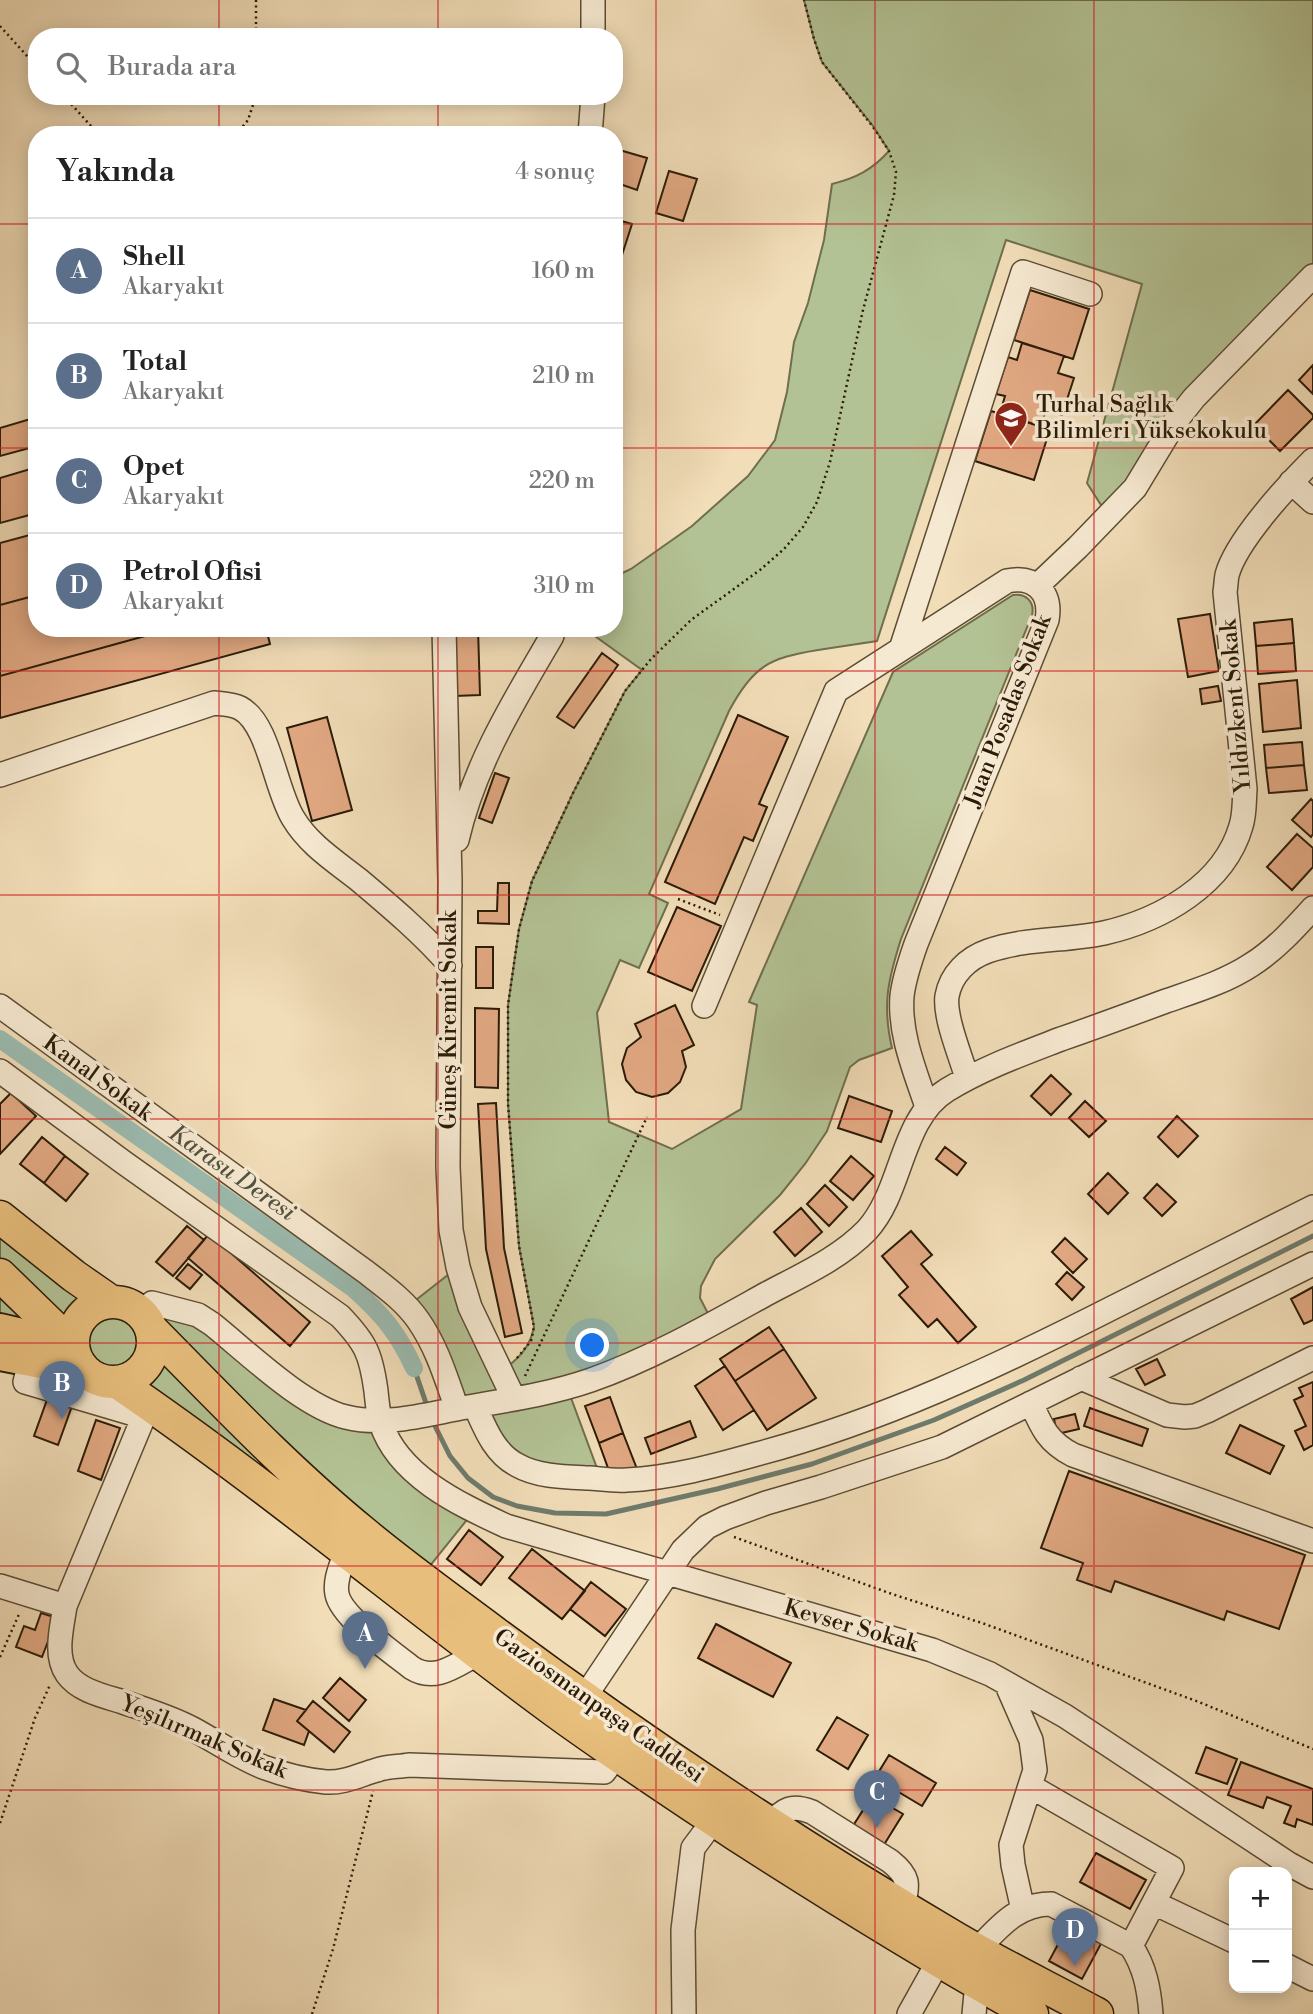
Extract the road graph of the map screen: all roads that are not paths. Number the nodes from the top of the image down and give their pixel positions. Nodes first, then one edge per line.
1 (593, 0) edge
2 (593, 28) edge
3 (592, 105) edge
4 (591, 126) edge
5 (1313, 276) edge
6 (1090, 293) dead end
7 (1313, 460) edge
8 (1291, 482) junction
9 (1313, 502) edge
10 (1037, 586) junction
11 (444, 637) edge
12 (551, 637) edge
13 (901, 649) junction
14 (0, 775) edge
15 (450, 881) junction
16 (1313, 908) edge
17 (450, 965) junction
18 (0, 1006) edge
19 (704, 1006) dead end
20 (0, 1072) edge
21 (967, 1078) junction
22 (927, 1107) junction
23 (1313, 1207) edge
24 (0, 1217) edge
25 (1313, 1264) edge
26 (0, 1275) edge
27 (110, 1301) junction
28 (147, 1322) junction
29 (0, 1328) edge
30 (72, 1345) junction
31 (0, 1356) edge
32 (1313, 1358) edge
33 (1082, 1378) junction
34 (103, 1385) junction
35 (514, 1399) junction
36 (1031, 1403) junction
37 (459, 1409) junction
38 (146, 1411) junction
39 (380, 1421) junction
40 (1313, 1541) edge
41 (346, 1551) junction
42 (667, 1574) junction
43 (0, 1586) edge
44 (65, 1606) junction
45 (479, 1653) junction
46 (1006, 1683) junction
47 (584, 1698) junction
48 (617, 1755) junction
49 (1030, 1786) junction
50 (714, 1820) junction
51 (1313, 1877) edge
52 (1154, 1903) junction
53 (1023, 1910) junction
54 (1229, 1939) edge
55 (1131, 1946) junction
56 (977, 1950) junction
57 (938, 1962) junction
58 (1292, 1968) edge
59 (1313, 1979) edge
60 (975, 1999) edge
61 (684, 2014) edge
62 (909, 2014) edge
63 (1032, 2014) edge
64 (1097, 2014) edge
65 (1151, 2014) edge

1 - 2 street
3 - 4 street
5 - 10 street
6 - 13 street
7 - 8 street, Yıldızkent Sokak
8 - 9 street
8 - 21 street, Yıldızkent Sokak
10 - 13 street, Juan Posadas Sokak
10 - 22 street, Juan Posadas Sokak
11 - 15 street, Güneş Kiremit Sokak
12 - 15 street
13 - 19 street, Juan Posadas Sokak
14 - 17 street
15 - 17 street, Güneş Kiremit Sokak
16 - 21 street
17 - 35 street, Güneş Kiremit Sokak
18 - 37 street, Kanal Sokak
20 - 39 street
21 - 22 street
22 - 35 street
23 - 37 street, Kanal Sokak
24 - 27 highway, Gaziosmanpaşa Caddesi
25 - 33 street
26 - 30 highway, Gaziosmanpaşa Caddesi
27 - 28 highway, Gaziosmanpaşa Caddesi
27 - 30 highway
28 - 34 highway
28 - 39 street
28 - 47 highway, Gaziosmanpaşa Caddesi
29 - 30 main road
30 - 34 highway, Gaziosmanpaşa Caddesi
31 - 34 main road, Gaziosmanpaşa Caddesi
32 - 33 street
33 - 36 street
34 - 38 highway, Gaziosmanpaşa Caddesi
35 - 37 street
36 - 40 street
36 - 42 street
37 - 39 street
38 - 41 highway, Gaziosmanpaşa Caddesi
38 - 44 street
39 - 42 street, Kevser Sokak
41 - 45 highway, Gaziosmanpaşa Caddesi
41 - 45 street
42 - 46 street, Kevser Sokak
42 - 47 street
43 - 44 street
44 - 48 street, Yeşilırmak Sokak
45 - 48 highway, Gaziosmanpaşa Caddesi
46 - 49 street
46 - 51 street, Kevser Sokak
47 - 56 highway, Gaziosmanpaşa Caddesi
48 - 50 highway, Gaziosmanpaşa Caddesi
49 - 52 street
49 - 53 street
50 - 57 highway, Gaziosmanpaşa Caddesi
50 - 61 street
52 - 54 street
52 - 55 street
53 - 55 street
53 - 56 street
55 - 65 street
56 - 64 highway, Gaziosmanpaşa Caddesi
57 - 60 highway, Gaziosmanpaşa Caddesi
57 - 62 street
58 - 59 street
60 - 63 highway, Gaziosmanpaşa Caddesi

